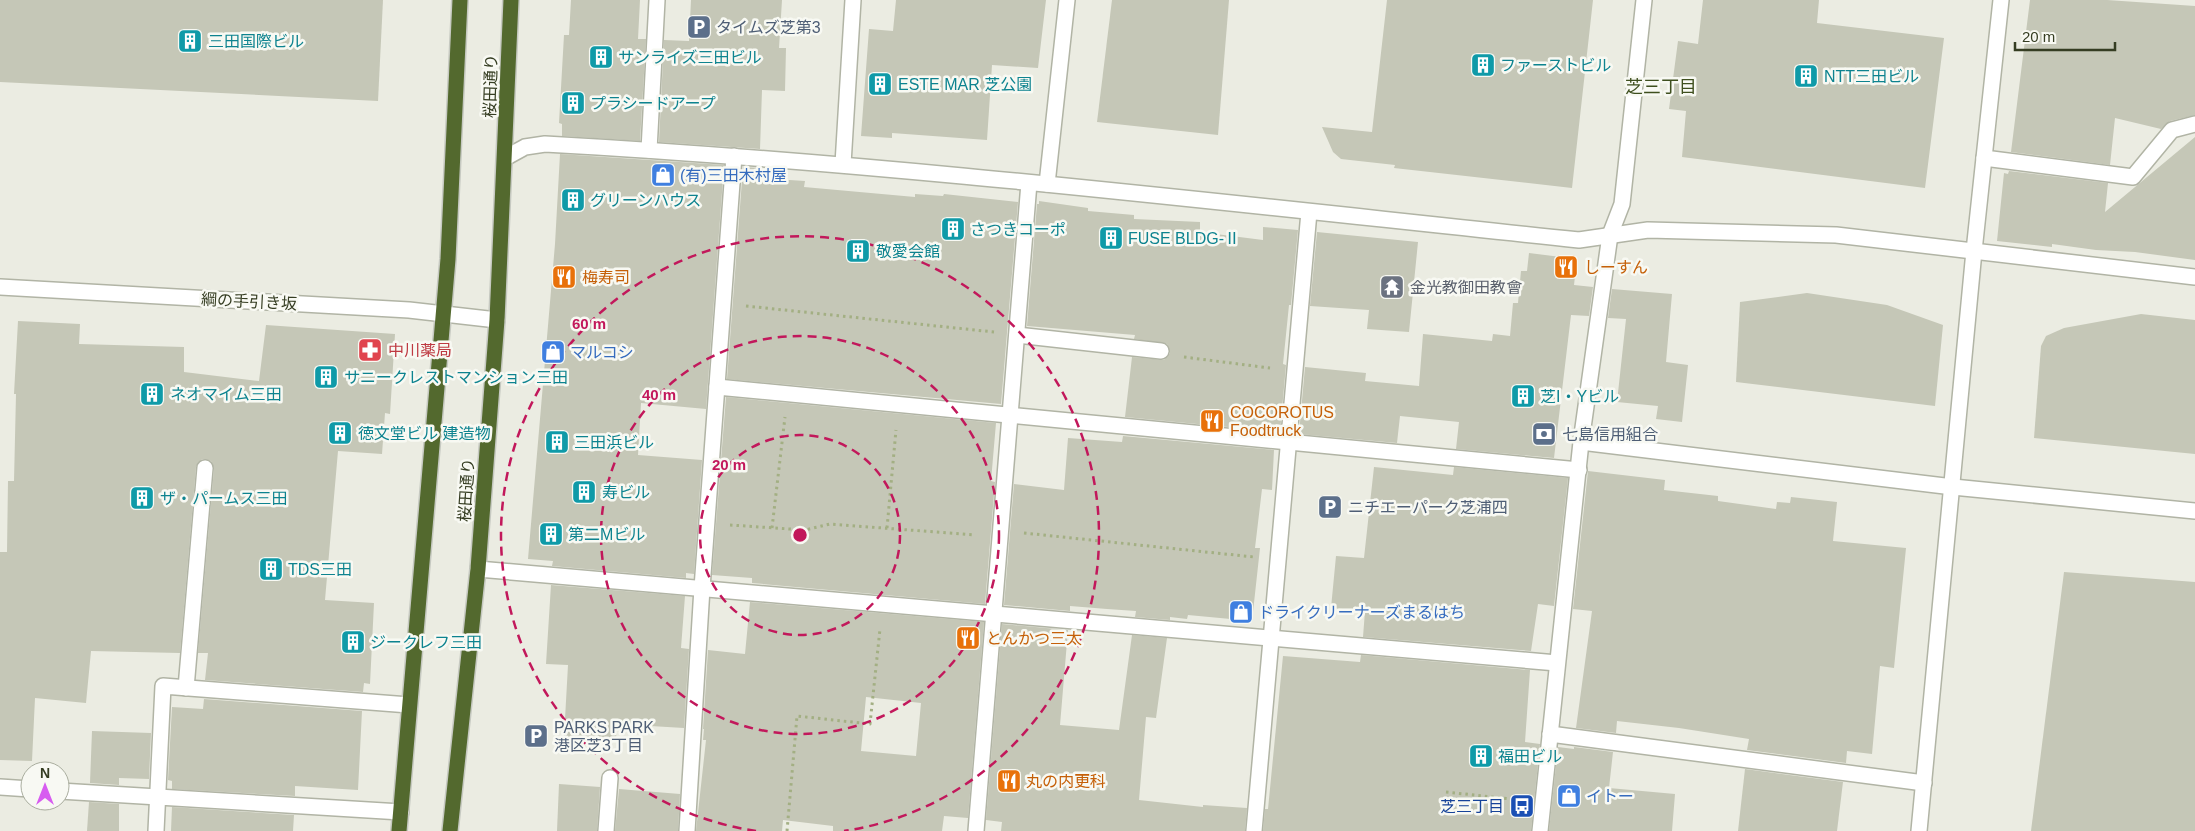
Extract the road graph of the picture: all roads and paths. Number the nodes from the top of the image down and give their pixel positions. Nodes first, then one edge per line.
1 (460, 0) edge
2 (511, 0) edge
3 (657, 0) edge
4 (853, 0) edge
5 (1067, 0) edge
6 (1644, 0) edge
7 (2001, 0) edge
8 (2195, 124) edge
9 (649, 150) junction
10 (734, 156) junction
11 (505, 158) junction
12 (1984, 158) junction
13 (843, 164) junction
14 (1029, 183) junction
15 (1047, 184) junction
16 (1310, 212) junction
17 (1610, 235) junction
18 (1974, 251) junction
19 (2195, 278) edge
20 (0, 287) edge
21 (723, 303) junction
22 (444, 314) junction
23 (497, 320) junction
24 (1017, 335) junction
25 (1162, 351) joint
26 (1295, 371) junction
27 (717, 387) junction
28 (787, 394) junction
29 (898, 404) junction
30 (1010, 415) junction
31 (1289, 442) junction
32 (1581, 442) junction
33 (205, 468) dead end
34 (1579, 470) junction
35 (1952, 487) junction
36 (2195, 511) edge
37 (707, 524) junction
38 (772, 528) junction
39 (887, 528) junction
40 (1000, 534) junction
41 (1278, 560) junction
42 (478, 569) junction
43 (702, 588) junction
44 (883, 604) junction
45 (994, 614) junction
46 (1271, 638) junction
47 (1557, 663) junction
48 (186, 688) junction
49 (409, 705) junction
50 (1550, 734) junction
51 (610, 778) dead end
52 (1924, 783) junction
53 (0, 787) edge
54 (20, 788) edge
55 (70, 792) edge
56 (1446, 792) dead end
57 (157, 797) junction
58 (1525, 800) dead end
59 (401, 812) junction
60 (156, 831) edge
61 (399, 831) edge
62 (450, 831) edge
63 (606, 831) edge
64 (687, 831) edge
65 (787, 831) edge
66 (976, 831) edge
67 (1254, 831) edge
68 (1540, 831) edge
69 (1919, 831) edge

1 - 22 highway, 桜田通り
2 - 11 highway, 桜田通り
3 - 9 street
4 - 13 street
5 - 15 street
6 - 17 street
7 - 12 street
8 - 12 street
9 - 10 street
9 - 11 street
10 - 13 street
10 - 21 street
11 - 23 highway, 桜田通り
12 - 18 street
13 - 14 street
14 - 15 street
14 - 24 street
15 - 16 street
16 - 17 street
16 - 26 street
17 - 18 street
17 - 32 street
18 - 19 street
18 - 35 street
20 - 22 street, 綱の手引き坂
21 - 24 path
21 - 27 street
22 - 23 street, 綱の手引き坂
22 - 49 highway, 桜田通り
23 - 42 highway, 桜田通り
24 - 25 street
24 - 30 street
25 - 26 path
26 - 31 street
27 - 28 street
27 - 37 street
28 - 29 street
28 - 38 path
29 - 30 street
29 - 39 path
30 - 31 street
30 - 40 street
31 - 34 street
31 - 41 street
32 - 34 street
32 - 35 street
33 - 48 street
34 - 47 street
35 - 36 street
35 - 52 street
37 - 38 path
37 - 43 street
38 - 39 path
39 - 40 path
40 - 41 path
40 - 45 street
41 - 46 street
42 - 43 street
42 - 62 highway, 桜田通り
43 - 44 street
43 - 64 street
44 - 45 street
44 - 65 path
45 - 46 street
45 - 66 street
46 - 47 street
46 - 67 street
47 - 50 street
48 - 49 street
48 - 57 street
49 - 59 highway, 桜田通り
50 - 52 street
50 - 68 street
51 - 63 street
52 - 69 street
53 - 54 street
55 - 57 street
56 - 58 path
57 - 59 street
57 - 60 street
59 - 61 highway, 桜田通り

